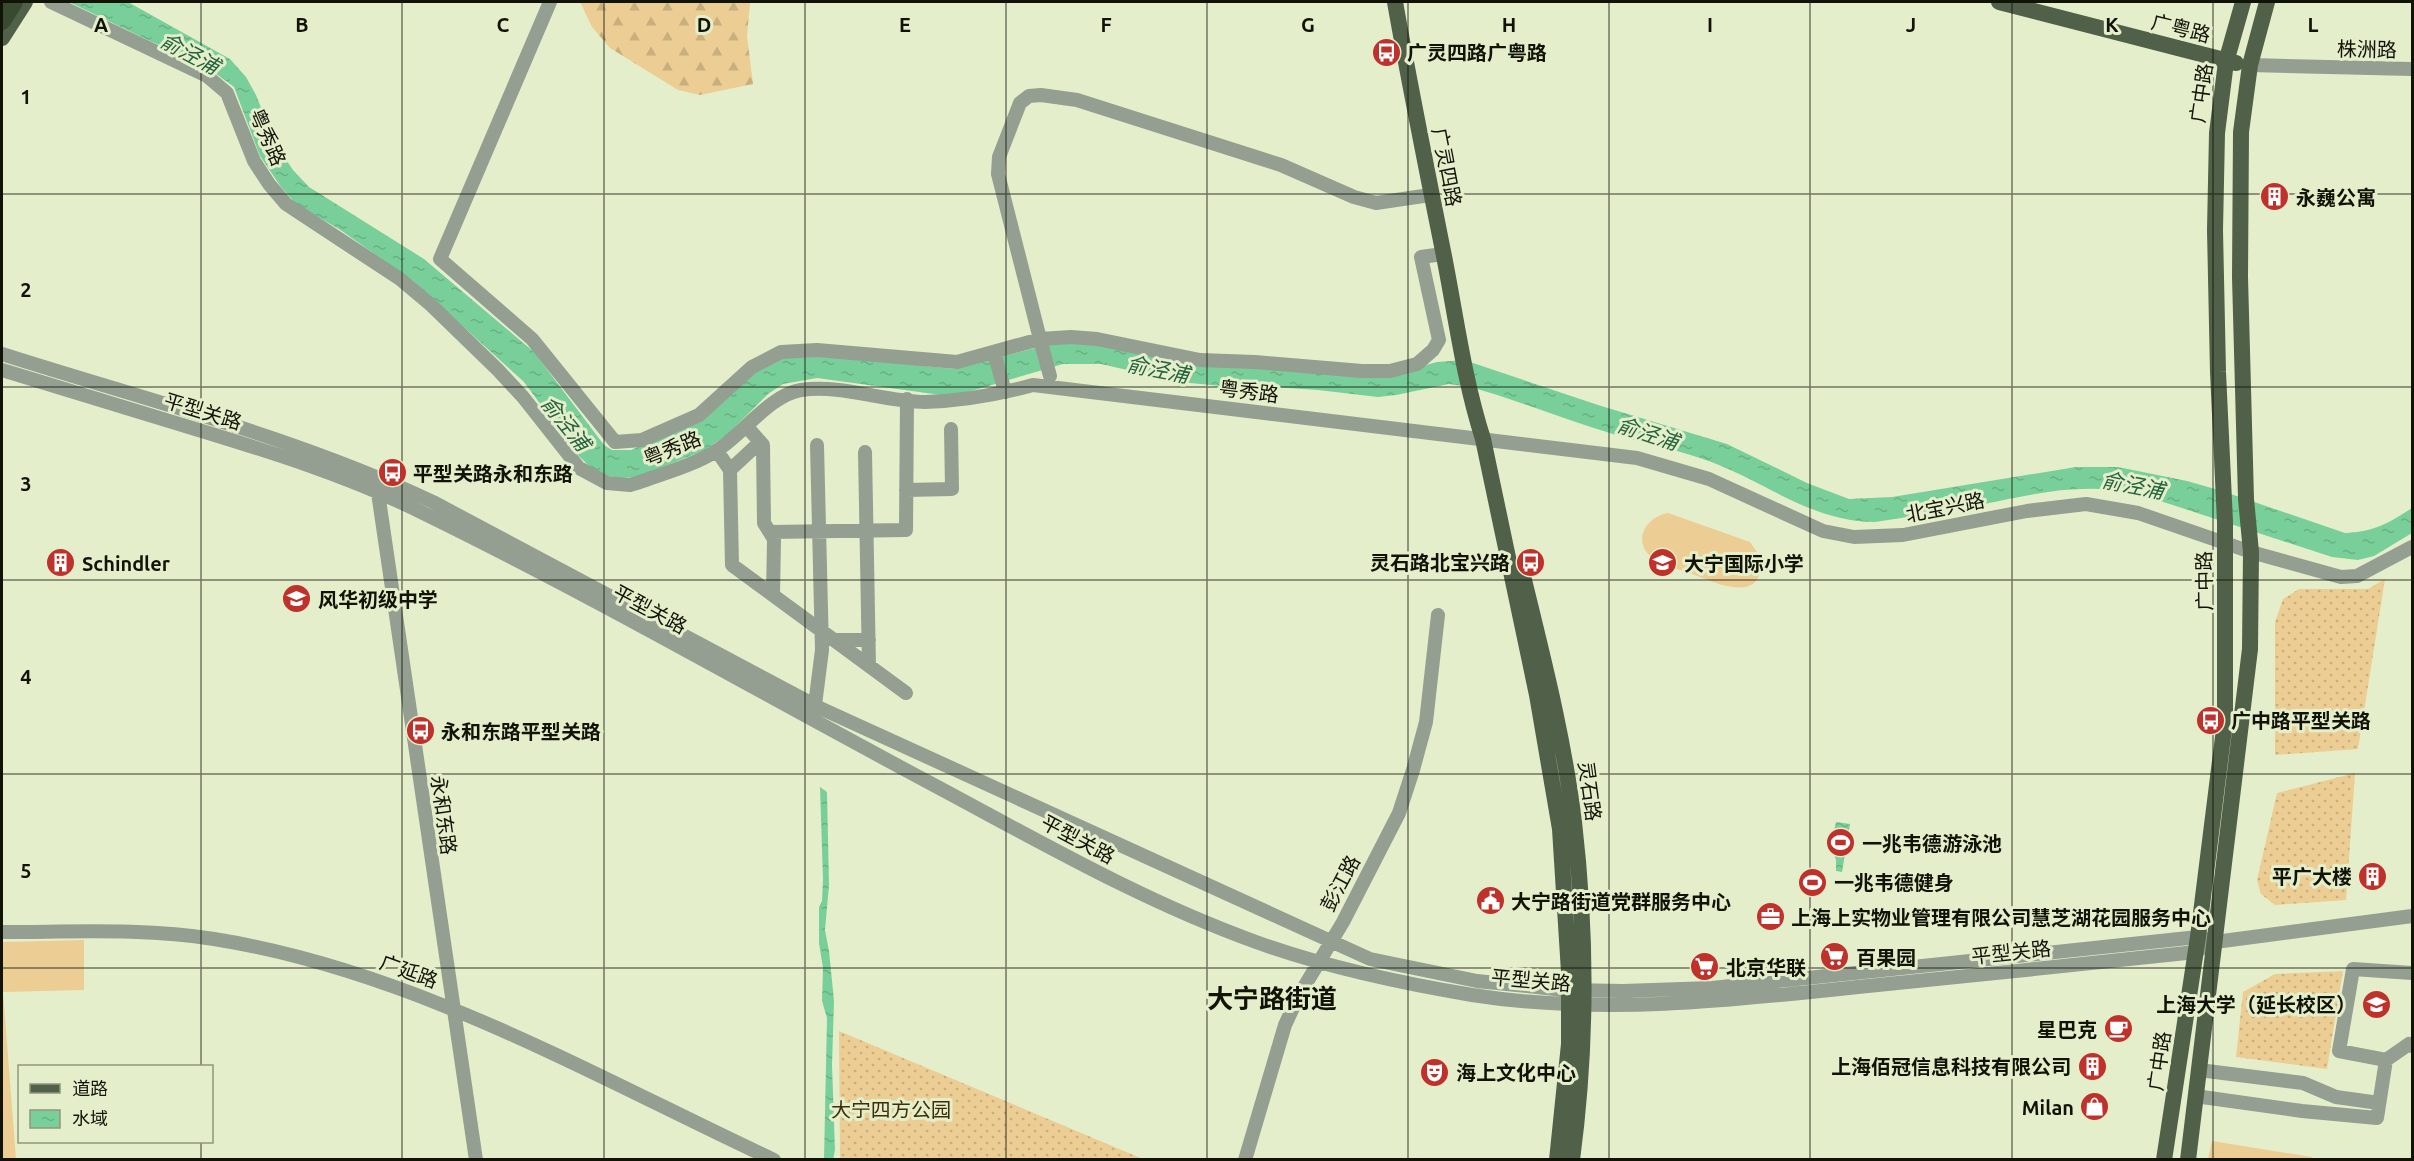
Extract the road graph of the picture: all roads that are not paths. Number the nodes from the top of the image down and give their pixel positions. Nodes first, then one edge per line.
1 (4, 2) edge
2 (14, 2) edge
3 (25, 2) edge
4 (51, 2) edge
5 (550, 2) edge
6 (1395, 2) edge
7 (1999, 2) edge
8 (2243, 2) edge
9 (2267, 2) edge
10 (2, 6) edge
11 (2, 21) edge
12 (2, 38) edge
13 (2226, 62) junction
14 (2250, 65) junction
15 (2412, 69) edge
16 (1430, 195) junction
17 (1443, 254) junction
18 (1040, 341) junction
19 (994, 352) junction
20 (2, 354) edge
21 (2, 370) edge
22 (1050, 376) dead end
23 (1005, 392) junction
24 (907, 399) junction
25 (1476, 415) joint
26 (747, 427) junction
27 (951, 429) dead end
28 (1483, 439) junction
29 (760, 442) junction
30 (817, 445) dead end
31 (717, 451) junction
32 (865, 452) dead end
33 (730, 470) junction
34 (376, 475) junction
35 (906, 490) junction
36 (377, 491) junction
37 (770, 532) junction
38 (819, 532) junction
39 (865, 532) junction
40 (2225, 544) junction
41 (2412, 548) edge
42 (2251, 552) junction
43 (773, 595) junction
44 (1438, 615) dead end
45 (822, 631) junction
46 (834, 640) junction
47 (869, 640) junction
48 (869, 666) junction
49 (906, 693) dead end
50 (815, 705) junction
51 (2412, 916) edge
52 (2, 932) edge
53 (1331, 941) junction
54 (2215, 942) junction
55 (2197, 945) junction
56 (1319, 961) junction
57 (2412, 973) edge
58 (1576, 997) junction
59 (454, 1008) junction
60 (2412, 1046) edge
61 (2386, 1060) junction
62 (2199, 1070) junction
63 (2196, 1096) junction
64 (2379, 1103) junction
65 (476, 1160) edge
66 (774, 1160) edge
67 (1245, 1160) edge
68 (1557, 1160) edge
69 (1572, 1160) edge
70 (2164, 1160) edge
71 (2188, 1160) edge

1 - 10 main road
2 - 11 highway
3 - 12 main road
4 - 31 street, 粤秀路
5 - 19 street
6 - 16 main road, 广灵四路
7 - 13 main road, 广粤路
8 - 13 main road, 广中路
9 - 14 main road, 广中路
13 - 14 main road, 广粤路
13 - 40 main road, 广中路
14 - 15 street, 株洲路
14 - 42 main road, 广中路
16 - 17 main road, 广灵四路
16 - 18 street
17 - 18 street
17 - 25 main road, 广灵四路
18 - 19 street
18 - 22 street
19 - 23 street
20 - 34 street, 平型关路
21 - 36 street, 平型关路
23 - 24 street, 粤秀路
23 - 28 street, 粤秀路
24 - 26 street, 粤秀路
24 - 35 street
25 - 28 main road, 灵石路
26 - 29 street
26 - 31 street, 粤秀路
27 - 35 street
28 - 40 street, 北宝兴路
28 - 58 main road, 灵石路
29 - 33 street
29 - 37 street
30 - 38 street
31 - 33 street
32 - 39 street
33 - 43 street
34 - 36 street, 永和东路
34 - 50 street, 平型关路
35 - 39 street
36 - 56 street, 平型关路
36 - 59 street, 永和东路
37 - 38 street
37 - 43 street
38 - 39 street
38 - 45 street
39 - 47 street
40 - 42 street, 北宝兴路
40 - 55 main road, 广中路
41 - 42 street, 北宝兴路
42 - 54 main road, 广中路
43 - 45 street
44 - 53 street, 彭江路
45 - 46 street
45 - 50 street
46 - 47 street
46 - 48 street
47 - 48 street
48 - 49 street
50 - 53 street, 平型关路
51 - 54 street, 平型关路
52 - 59 street, 广延路
53 - 56 street, 彭江路
53 - 58 street, 平型关路
54 - 55 street, 平型关路
54 - 62 main road, 广中路
55 - 58 street, 平型关路
55 - 70 main road, 广中路
56 - 58 street, 平型关路
56 - 67 street, 彭江路
57 - 61 street
58 - 68 main road, 灵石路
58 - 69 main road, 灵石路
59 - 65 street, 永和东路
59 - 66 street, 广延路
60 - 61 street
61 - 64 street
62 - 63 main road, 广中路
62 - 64 street
63 - 64 street
63 - 71 main road, 广中路

